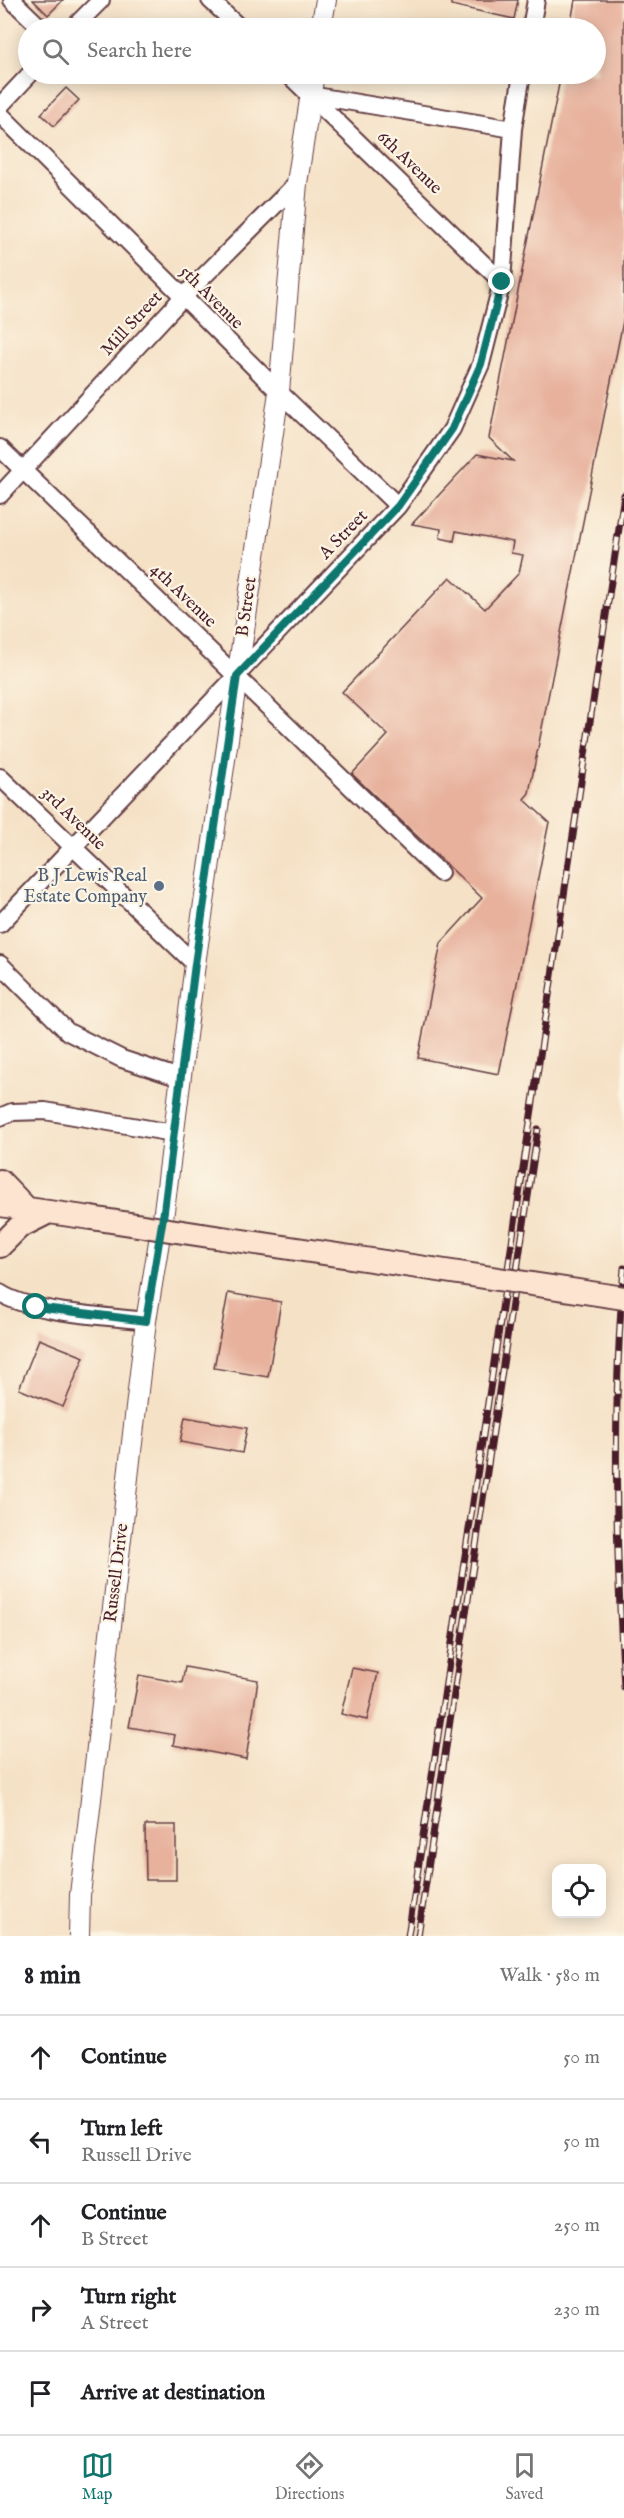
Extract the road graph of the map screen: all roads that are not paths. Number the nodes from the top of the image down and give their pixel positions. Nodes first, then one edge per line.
1 (12, 0) edge
2 (101, 0) edge
3 (210, 0) edge
4 (326, 0) edge
5 (536, 0) edge
6 (31, 18) edge
7 (83, 18) edge
8 (229, 18) edge
9 (323, 18) edge
10 (533, 18) edge
11 (21, 84) edge
12 (298, 84) edge
13 (312, 84) edge
14 (520, 84) edge
15 (310, 95) junction
16 (0, 106) edge
17 (0, 114) edge
18 (513, 129) junction
19 (297, 183) junction
20 (502, 282) junction
21 (183, 297) junction
22 (279, 393) junction
23 (0, 448) edge
24 (23, 470) junction
25 (0, 495) edge
26 (398, 506) junction
27 (237, 676) junction
28 (0, 777) edge
29 (72, 845) junction
30 (440, 873) dead end
31 (0, 924) edge
32 (0, 964) edge
33 (195, 964) junction
34 (180, 1078) junction
35 (0, 1117) edge
36 (173, 1132) junction
37 (0, 1182) edge
38 (0, 1205) edge
39 (38, 1210) junction
40 (164, 1211) joint
41 (0, 1246) edge
42 (0, 1293) edge
43 (624, 1298) edge
44 (146, 1321) junction
45 (79, 1936) edge

1 - 6 street
2 - 7 street
3 - 8 street
4 - 9 street
5 - 10 street
11 - 16 street
12 - 15 street, 6th Avenue
13 - 15 street, B Street
14 - 18 street, A Street
15 - 18 street
15 - 19 street, B Street
15 - 20 street, 6th Avenue
17 - 21 street, 5th Avenue
18 - 20 street, A Street
19 - 21 street, Mill Street
19 - 22 street, B Street
20 - 26 street, A Street
21 - 22 street, 5th Avenue
21 - 24 street, Mill Street
22 - 26 street, 5th Avenue
22 - 27 street, B Street
23 - 24 street, 4th Avenue
24 - 25 street, Mill Street
24 - 27 street, 4th Avenue
26 - 27 street, A Street
27 - 29 street, A Street
27 - 30 street, 4th Avenue
27 - 33 street, B Street
28 - 29 street, 3rd Avenue
29 - 31 street, A Street
29 - 33 street, 3rd Avenue
32 - 34 street
33 - 34 street, B Street
34 - 36 street, B Street
35 - 36 street
36 - 40 street, B Street
37 - 39 main road
38 - 39 main road
39 - 41 main road
39 - 43 main road, bridge
40 - 44 street, Russell Drive
42 - 44 street
44 - 45 street, Russell Drive

